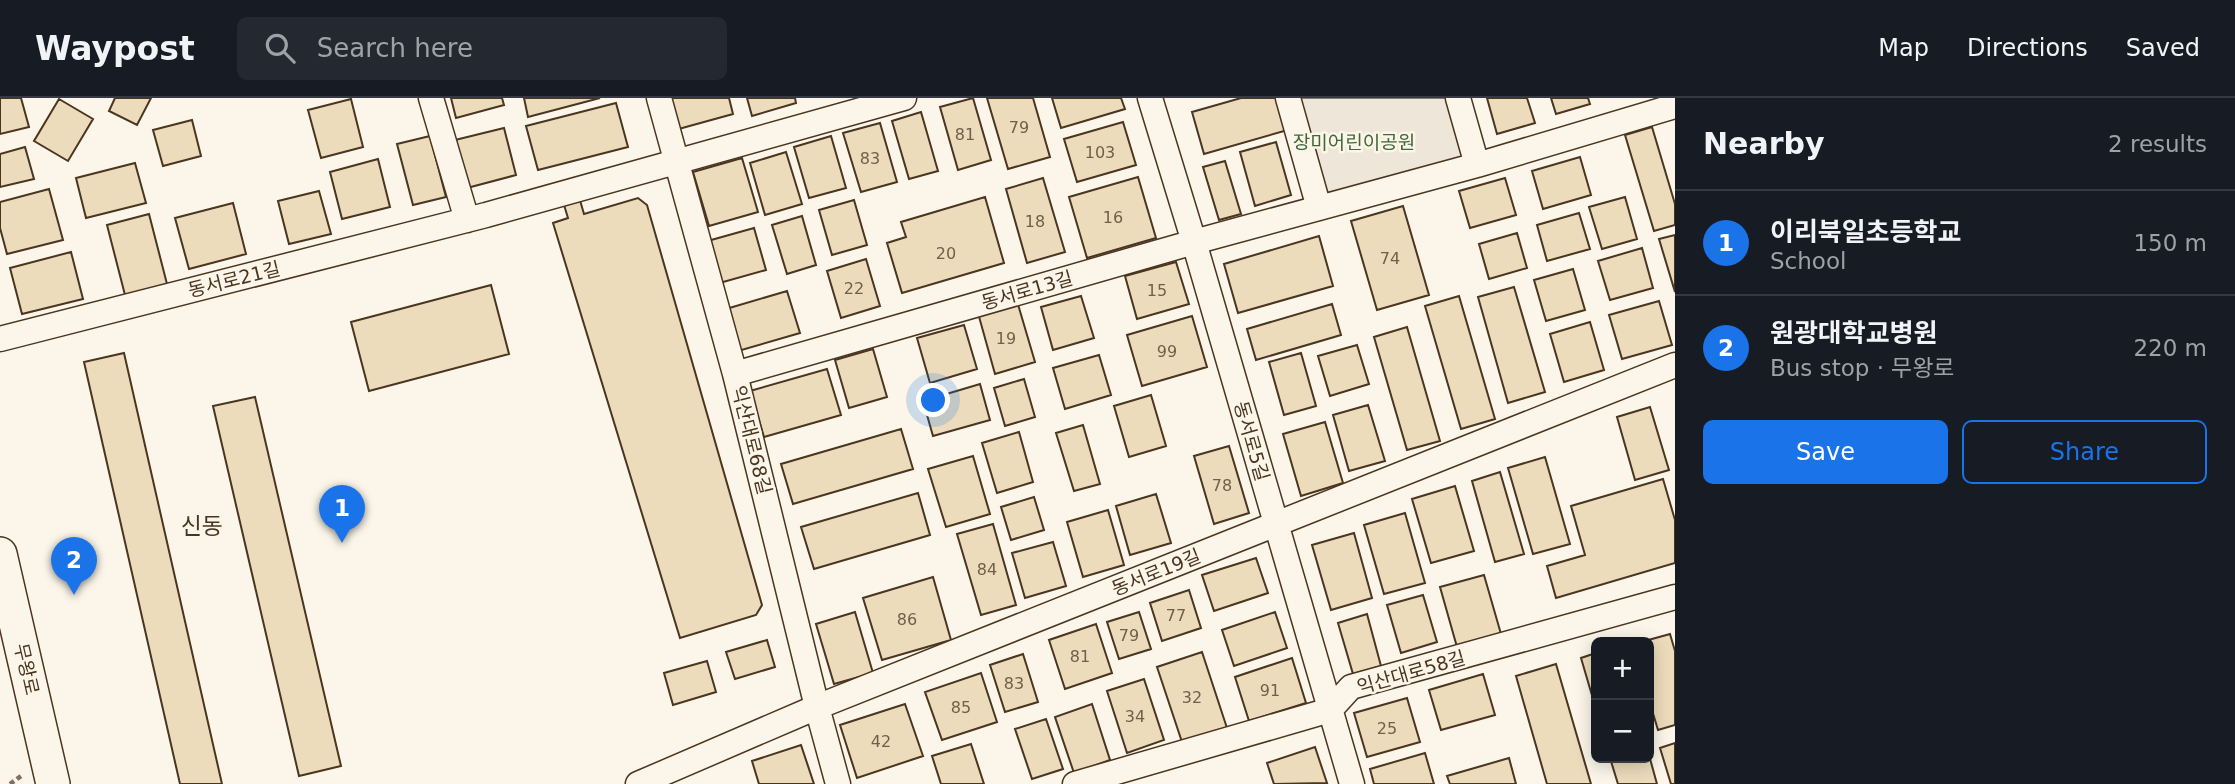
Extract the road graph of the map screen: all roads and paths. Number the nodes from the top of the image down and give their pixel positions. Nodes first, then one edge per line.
1 (431, 98) edge
2 (659, 98) edge
3 (904, 98) edge
4 (1150, 98) edge
5 (1288, 98) edge
6 (1458, 98) edge
7 (1675, 106) edge
8 (677, 162) junction
9 (1477, 165) junction
10 (1319, 208) junction
11 (467, 220) junction
12 (1194, 242) junction
13 (0, 339) edge
14 (1675, 365) edge
15 (735, 374) junction
16 (1276, 524) junction
17 (0, 554) edge
18 (1675, 597) edge
19 (817, 707) junction
20 (1330, 710) junction
21 (53, 784) edge
22 (638, 784) edge
23 (838, 784) edge
24 (1075, 784) edge
25 (1352, 784) edge

1 - 11 street
2 - 8 street, 익산대로68길
3 - 8 street, 동서로21길
4 - 12 street, 동서로5길
5 - 10 street
6 - 9 street
7 - 9 street, 동서로13길
8 - 11 street, 동서로21길
8 - 15 street, 익산대로68길
9 - 10 street, 동서로13길
10 - 12 street, 동서로13길
11 - 13 street, 동서로21길
12 - 15 street, 동서로13길
12 - 16 street, 동서로5길
14 - 16 street, 동서로19길
15 - 19 street, 익산대로68길
16 - 19 street, 동서로19길
16 - 20 street, 동서로5길
17 - 21 street, 무왕로
18 - 20 street, 익산대로58길
19 - 22 street, 동서로19길
19 - 23 street, 익산대로68길
20 - 24 street, 익산대로58길
20 - 25 street, 동서로5길

